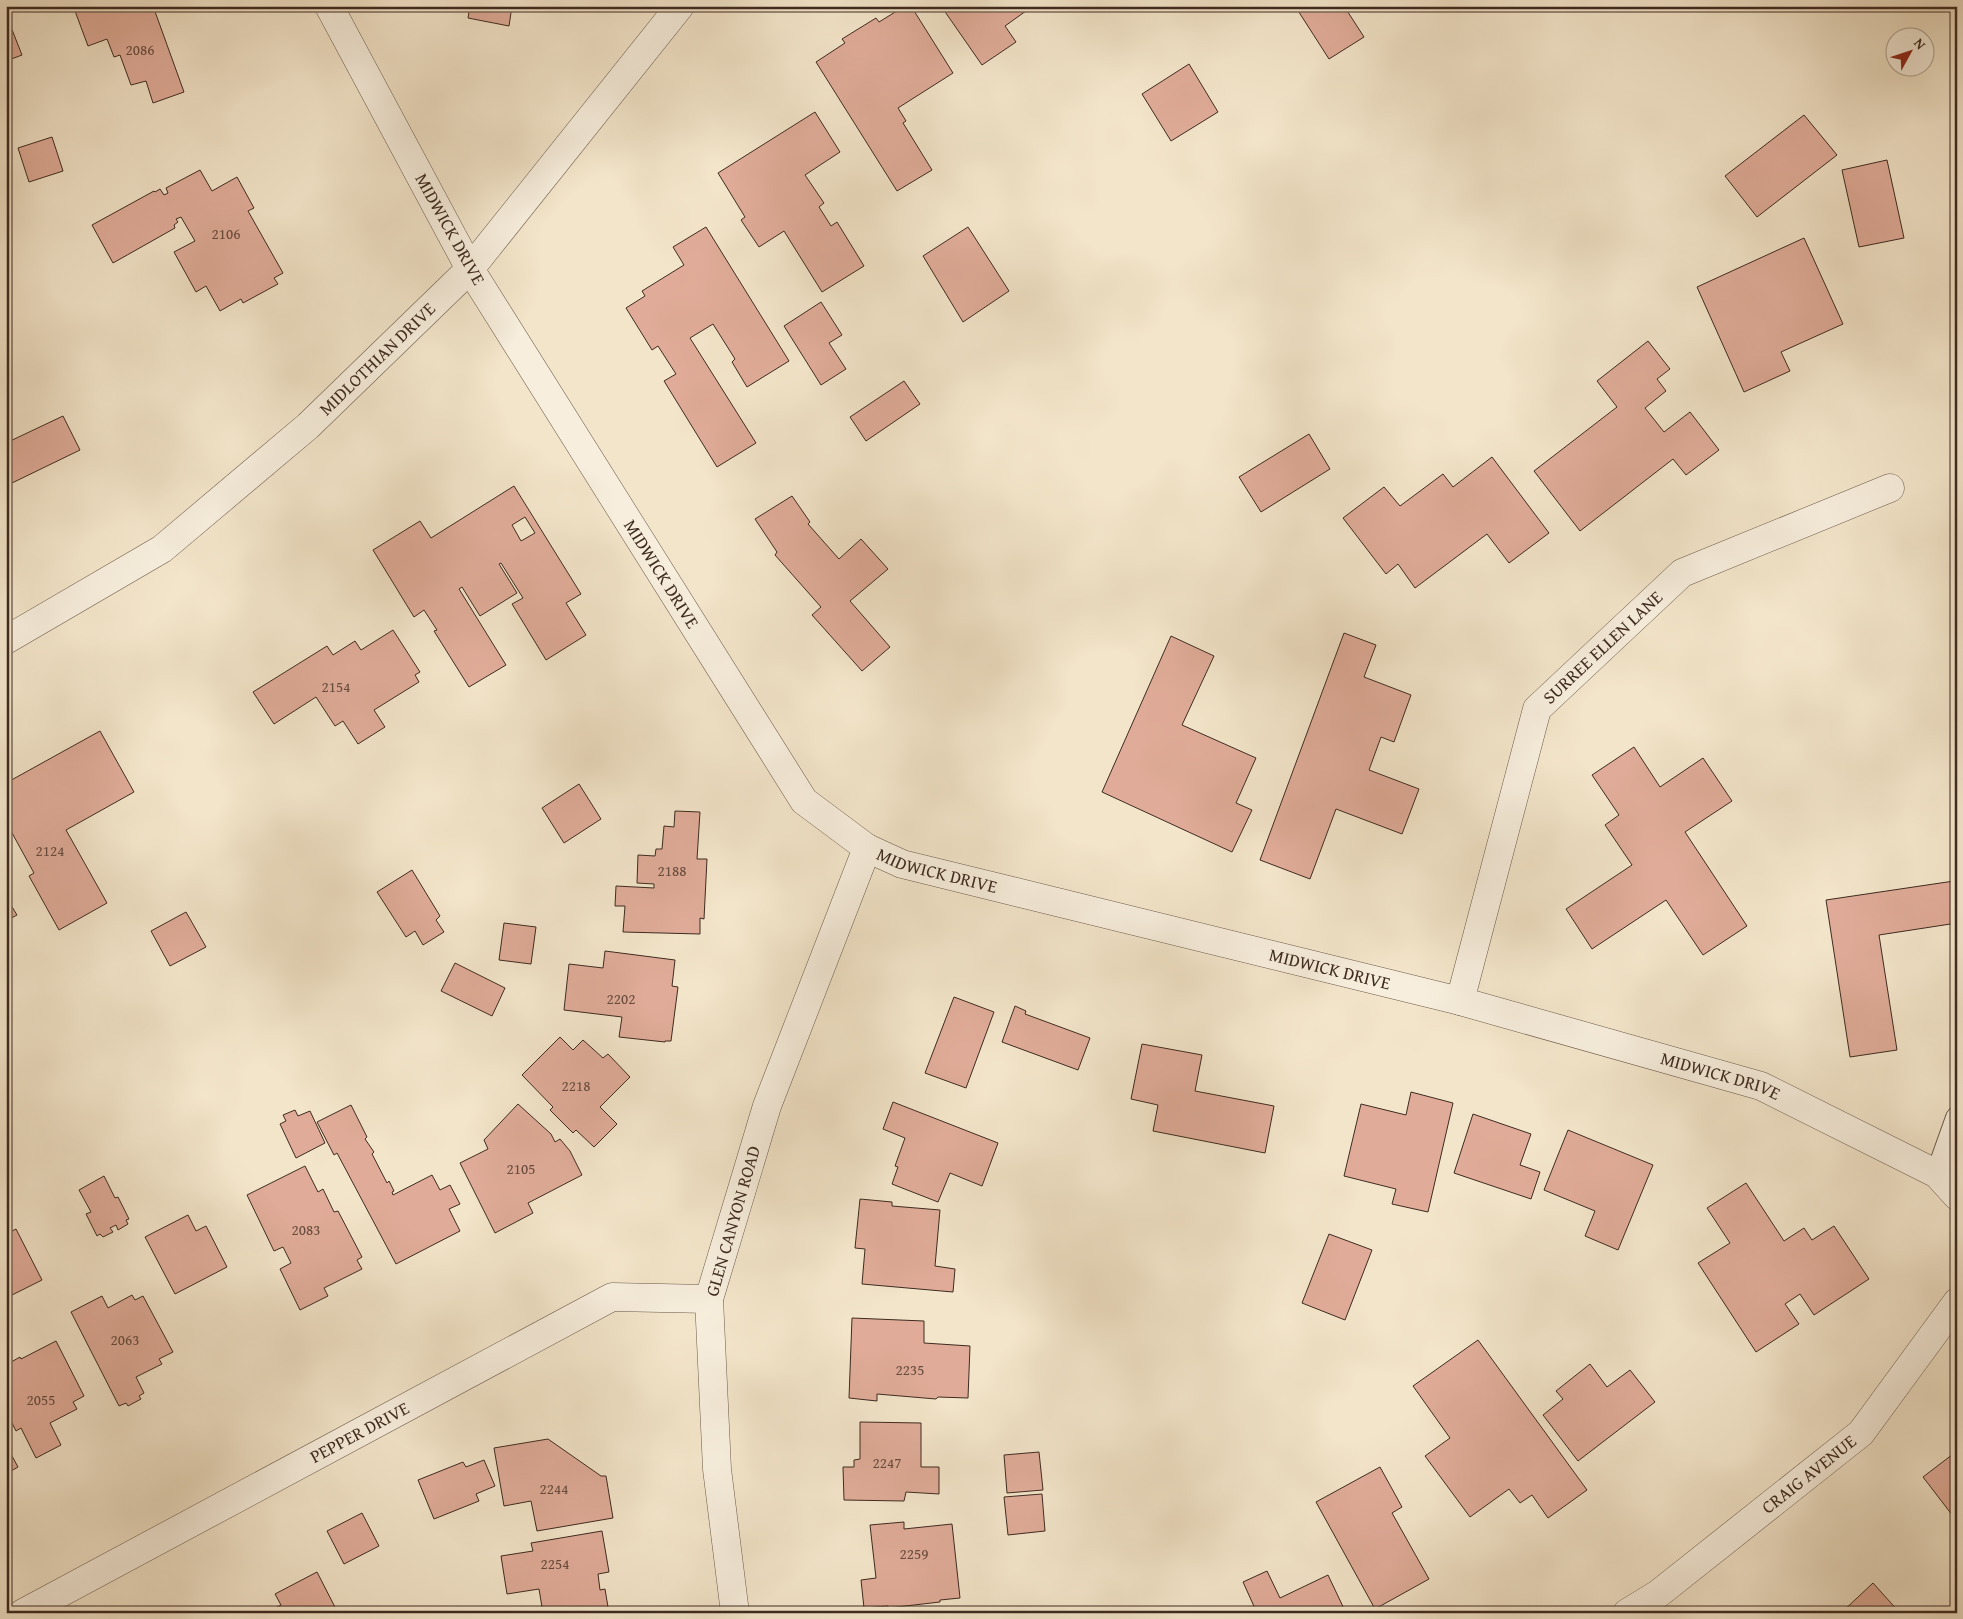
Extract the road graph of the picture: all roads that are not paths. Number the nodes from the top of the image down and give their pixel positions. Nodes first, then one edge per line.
1 (329, 6) edge
2 (680, 6) edge
3 (470, 269) junction
4 (1890, 488) dead end
5 (6, 640) edge
6 (867, 848) junction
7 (1460, 1001) junction
8 (1957, 1118) edge
9 (1938, 1174) junction
10 (1957, 1196) edge
11 (709, 1299) junction
12 (1957, 1302) edge
13 (23, 1613) edge
14 (735, 1613) edge
15 (1627, 1613) edge

1 - 3 street, MIDWICK DRIVE
2 - 3 street, MIDLOTHIAN DRIVE
3 - 5 street, MIDLOTHIAN DRIVE
3 - 6 street, MIDWICK DRIVE
4 - 7 street, SURREE ELLEN LANE
6 - 7 street, MIDWICK DRIVE
6 - 11 street, GLEN CANYON ROAD
7 - 9 street, MIDWICK DRIVE
8 - 9 lane
9 - 10 street, MIDWICK DRIVE
11 - 13 street, PEPPER DRIVE
11 - 14 street, GLEN CANYON ROAD
12 - 15 street, CRAIG AVENUE

